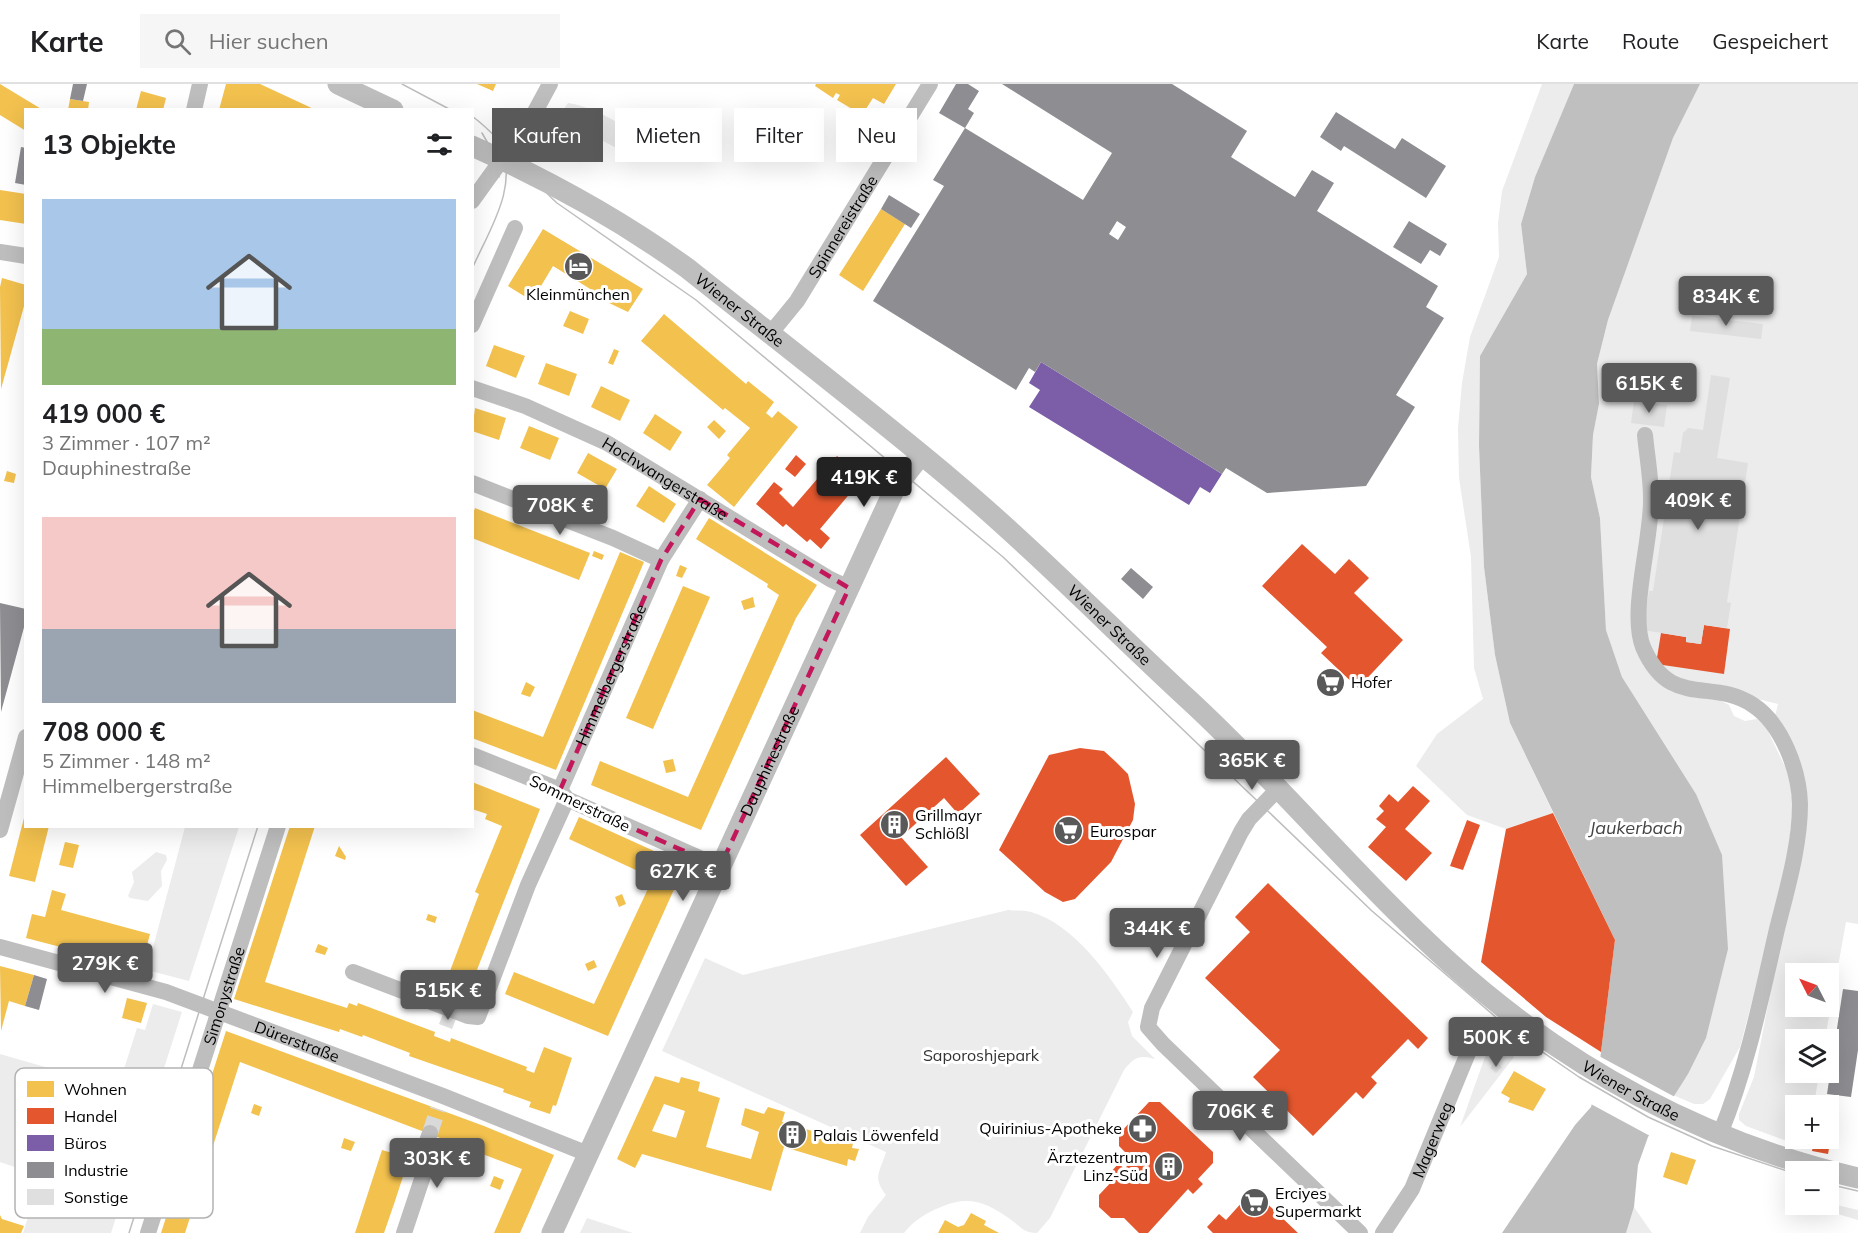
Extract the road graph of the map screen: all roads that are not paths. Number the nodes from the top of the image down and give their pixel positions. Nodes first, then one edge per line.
1 (200, 84) edge
2 (338, 84) edge
3 (550, 84) edge
4 (930, 84) edge
5 (194, 108) edge
6 (389, 108) edge
7 (535, 108) edge
8 (474, 147) edge
9 (492, 155) edge
10 (500, 162) edge
11 (508, 162) edge
12 (474, 198) edge
13 (515, 228) dead end
14 (0, 252) edge
15 (24, 256) edge
16 (474, 320) edge
17 (770, 334) junction
18 (474, 389) edge
19 (1645, 435) dead end
20 (921, 455) junction
21 (474, 484) edge
22 (700, 499) junction
23 (661, 560) junction
24 (849, 588) junction
25 (24, 744) edge
26 (474, 756) edge
27 (1280, 787) junction
28 (563, 794) junction
29 (277, 828) edge
30 (0, 830) edge
31 (720, 867) junction
32 (0, 947) edge
33 (353, 972) dead end
34 (219, 1012) junction
35 (1473, 1041) dead end
36 (201, 1068) edge
37 (430, 1133) tunnel mouth
38 (1720, 1134) junction
39 (588, 1154) junction
40 (1858, 1178) edge
41 (153, 1218) edge
42 (148, 1233) edge
43 (404, 1233) edge
44 (552, 1233) edge
45 (1360, 1233) edge
46 (1383, 1233) edge

1 - 5 street
2 - 6 main road
3 - 7 street
4 - 17 street, Spinnereistraße
8 - 9 main road, Wiener Straße
10 - 12 street
11 - 17 main road, Wiener Straße
13 - 16 street
14 - 15 street
17 - 20 main road, Wiener Straße
18 - 22 street, Hochwangerstraße
19 - 38 street
20 - 24 main road, Dauphinestraße
20 - 27 main road, Wiener Straße
21 - 23 street
22 - 23 street, Himmelbergerstraße
22 - 24 street, Hochwangerstraße
23 - 28 street, Himmelbergerstraße
24 - 31 main road, Dauphinestraße
25 - 30 street
26 - 28 street, Sommerstraße
27 - 38 main road, Wiener Straße
27 - 45 street
28 - 31 street, Sommerstraße
28 - 33 street, Himmelbergerstraße
29 - 34 street, Simonystraße
31 - 39 main road, Dauphinestraße
32 - 34 street, Dürerstraße
34 - 36 street, Simonystraße
34 - 39 street, Dürerstraße
35 - 46 street, Magerweg
37 - 43 street
38 - 40 main road, Wiener Straße
39 - 44 main road, Dauphinestraße
41 - 42 street, Simonystraße

